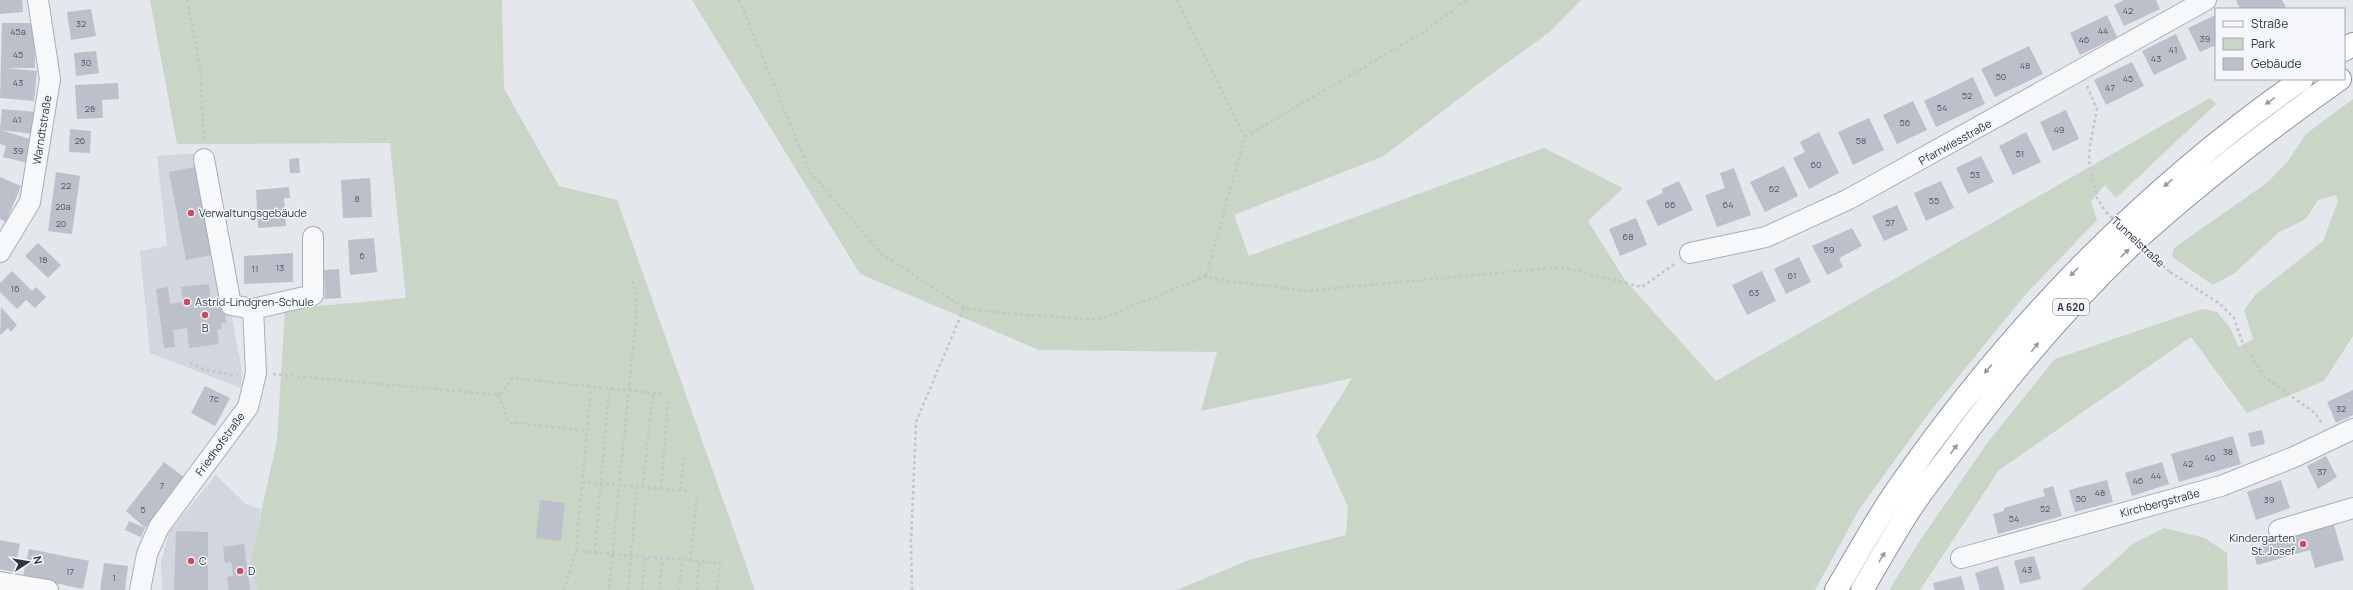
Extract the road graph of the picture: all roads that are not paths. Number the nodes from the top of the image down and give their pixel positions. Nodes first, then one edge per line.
1 (38, 0) edge
2 (2206, 0) edge
3 (2301, 80) edge
4 (2339, 80) edge
5 (204, 159) road end
6 (313, 237) dead end
7 (0, 252) edge
8 (1690, 253) road end
9 (253, 309) junction
10 (2353, 429) edge
11 (2353, 508) edge
12 (2279, 530) dead end
13 (1961, 558) dead end
14 (0, 582) edge
15 (48, 590) edge
16 (140, 590) edge
17 (1836, 590) edge
18 (1862, 590) edge

1 - 7 street, Warndtstraße
2 - 8 street, Pfarrwiesstraße
3 -> 17 highway, A 620
18 -> 4 highway, A 620
5 - 9 street
6 - 9 street
9 - 16 street, Friedhofstraße
10 - 13 street, Kirchbergstraße
11 - 12 street
14 - 15 street

